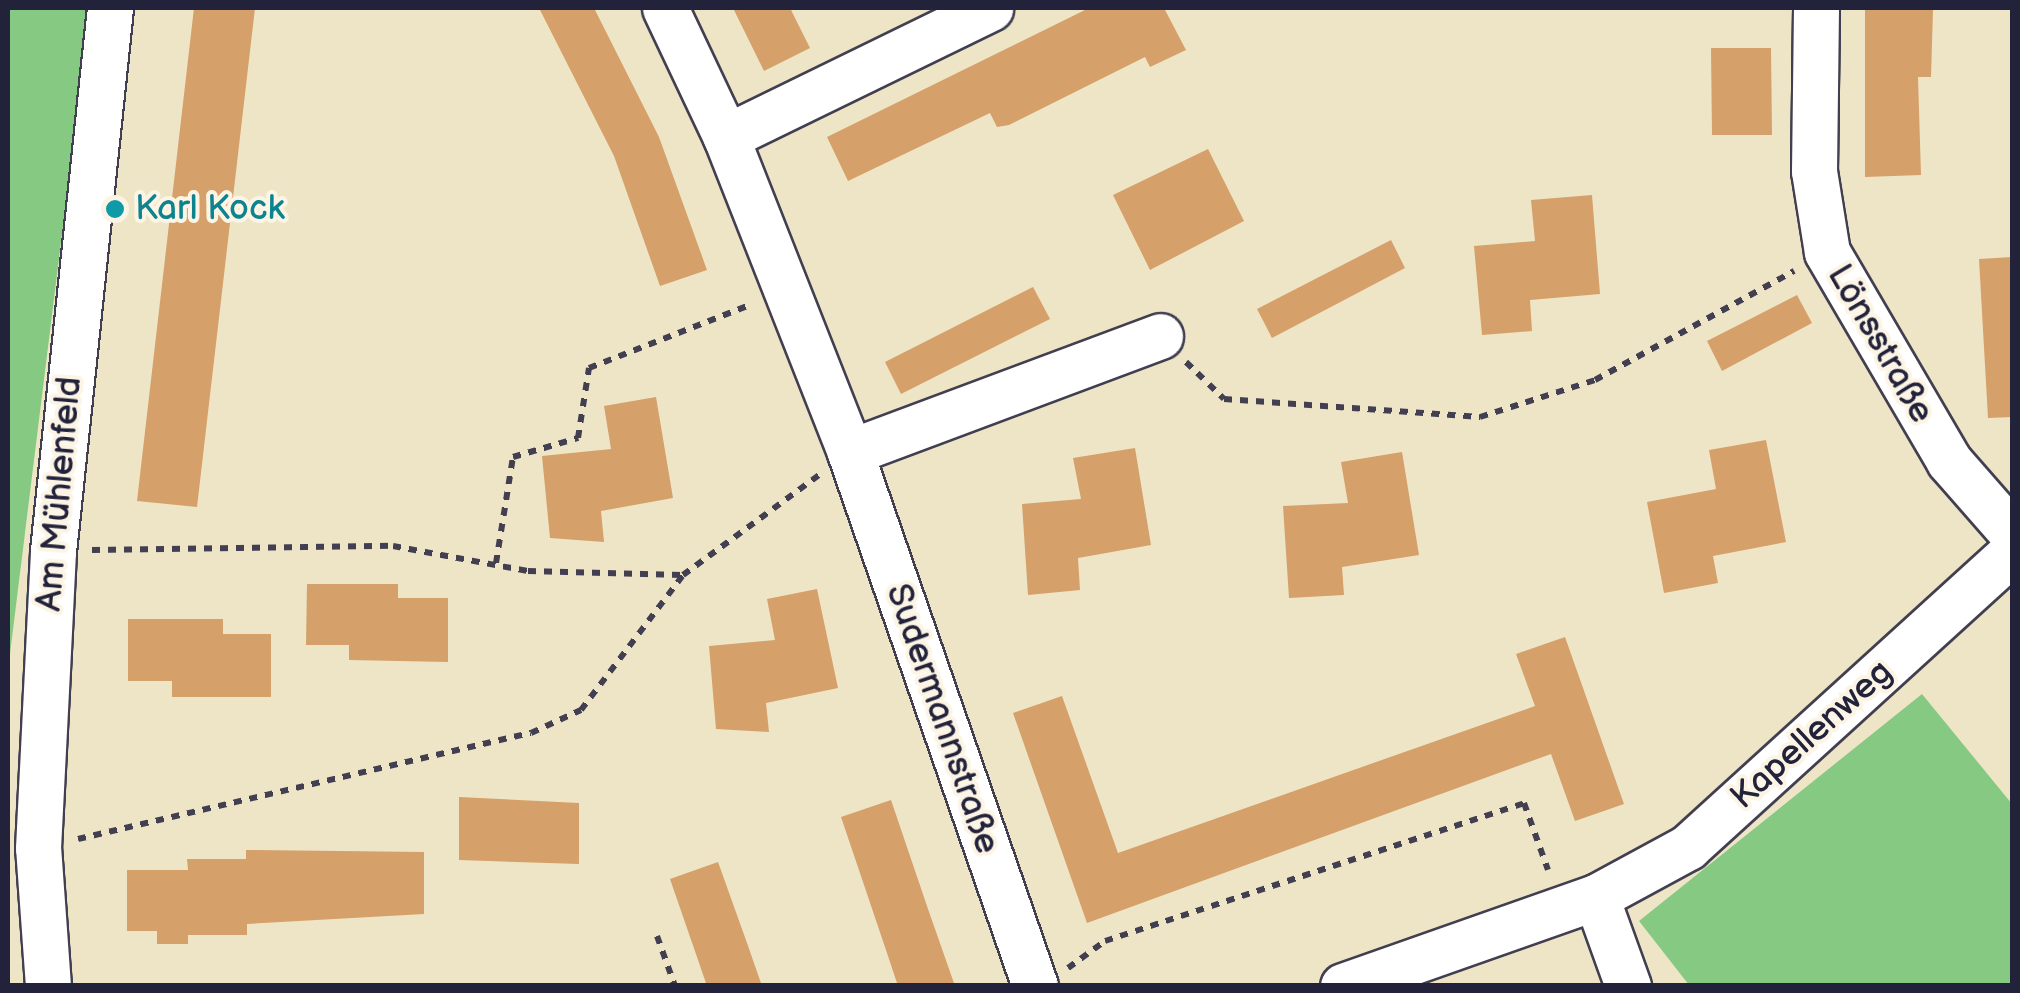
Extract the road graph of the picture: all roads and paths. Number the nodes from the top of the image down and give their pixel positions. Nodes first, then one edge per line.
1 (110, 8) edge
2 (665, 8) edge
3 (990, 8) edge
4 (1816, 8) edge
5 (726, 136) junction
6 (1828, 252) junction
7 (787, 291) junction
8 (1160, 336) joint
9 (850, 452) junction
10 (2012, 533) edge
11 (53, 550) junction
12 (2012, 552) edge
13 (496, 563) junction
14 (683, 576) junction
15 (38, 848) junction
16 (1579, 903) junction
17 (657, 936) dead end
18 (1047, 980) edge
19 (48, 984) edge
20 (675, 986) edge
21 (1343, 986) edge
22 (1628, 986) edge

1 - 11 street, Am Mühlenfeld
2 - 5 street, Sudermannstraße
3 - 5 street
4 - 6 street, Lönsstraße
5 - 7 street, Sudermannstraße
6 - 8 path
6 - 10 street, Lönsstraße
7 - 9 street, Sudermannstraße
7 - 13 path
8 - 9 street
9 - 14 path
9 - 18 street, Sudermannstraße
11 - 13 path
11 - 15 street, Am Mühlenfeld
12 - 16 street, Kapellenweg
13 - 14 path
14 - 15 path
15 - 19 street, Am Mühlenfeld
16 - 18 path
16 - 21 street, Kapellenweg
16 - 22 street
17 - 20 path

